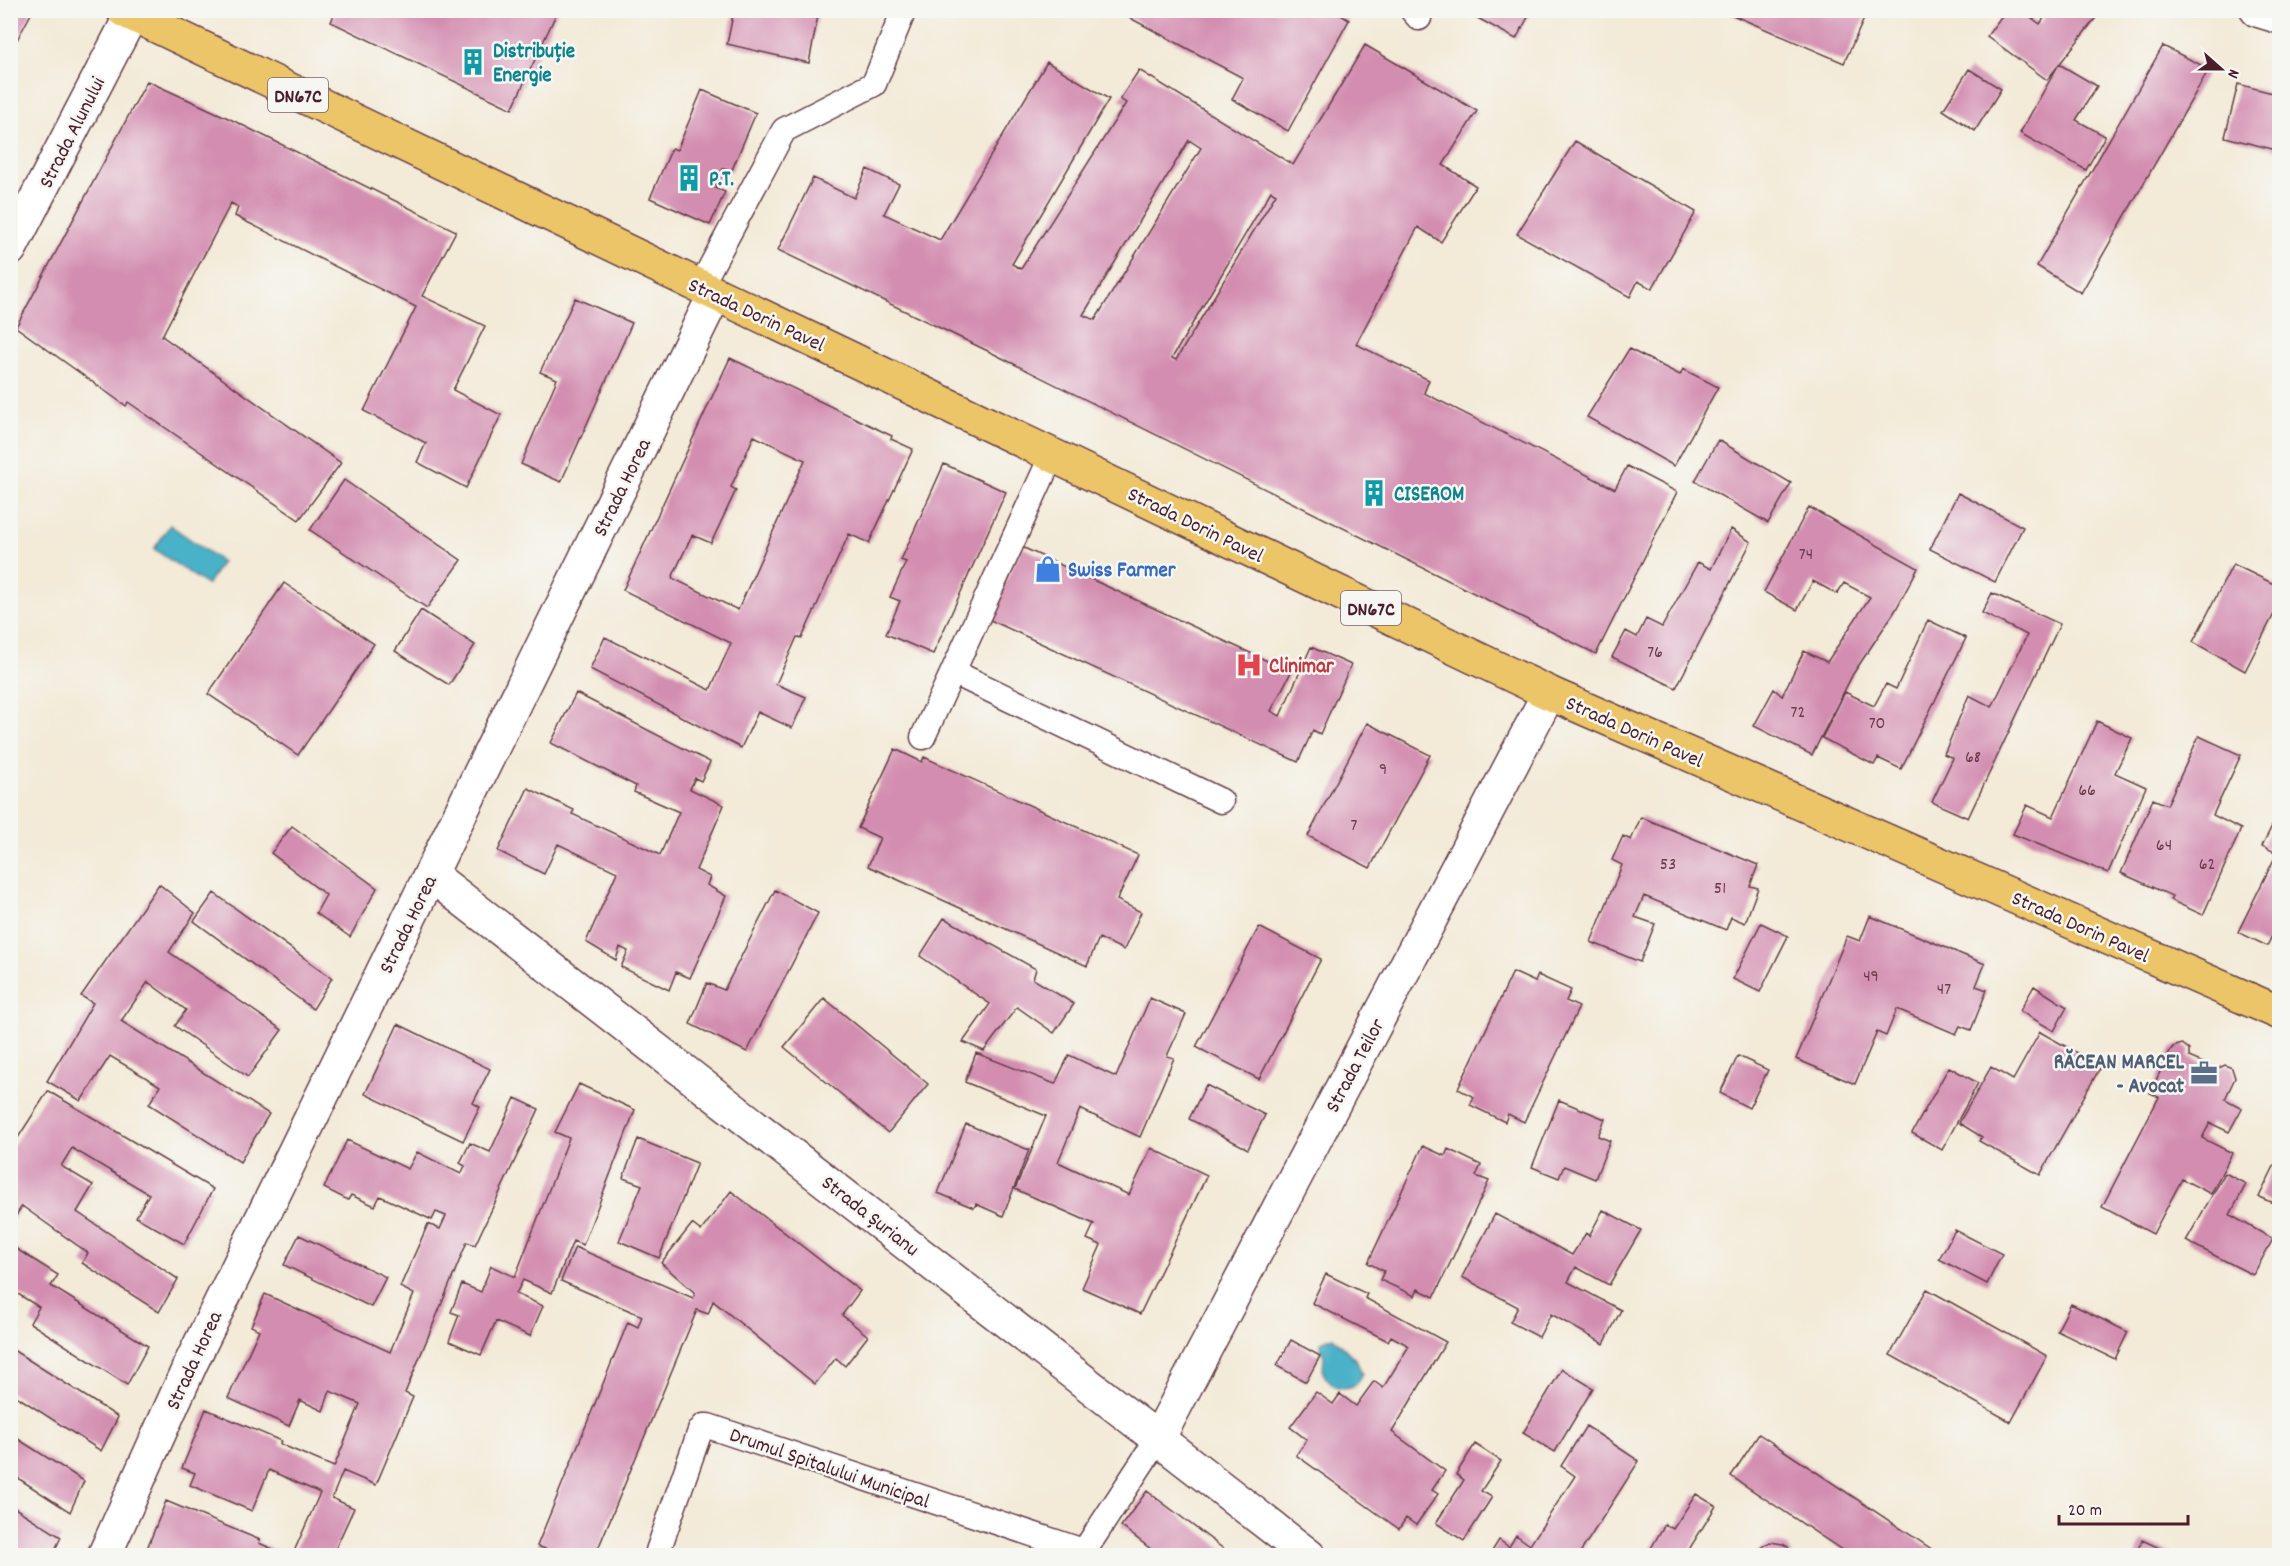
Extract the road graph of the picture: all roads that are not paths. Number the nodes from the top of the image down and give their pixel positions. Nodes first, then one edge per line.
1 (904, 10) edge
2 (130, 12) edge
3 (10, 249) edge
4 (707, 290) junction
5 (1052, 455) junction
6 (953, 672) junction
7 (1549, 693) junction
8 (923, 737) dead end
9 (1221, 801) dead end
10 (431, 875) junction
11 (2276, 1005) edge
12 (1159, 1437) junction
13 (658, 1551) dead end
14 (1082, 1553) edge
15 (104, 1556) edge
16 (1309, 1556) edge

1 - 4 lane
2 - 3 street, Strada Alunului
2 - 4 main road, Strada Dorin Pavel / DN67C
4 - 5 main road, Strada Dorin Pavel / DN67C
4 - 10 street, Strada Horea
5 - 6 lane
5 - 7 main road, Strada Dorin Pavel / DN67C
6 - 8 lane
6 - 9 lane
7 - 11 main road, Strada Dorin Pavel / DN67C
7 - 12 street, Strada Teilor
10 - 12 street, Strada Șurianu
10 - 15 street, Strada Horea
12 - 14 lane, Drumul Spitalului Municipal
12 - 16 street, Strada Șurianu
13 - 14 lane, Drumul Spitalului Municipal

